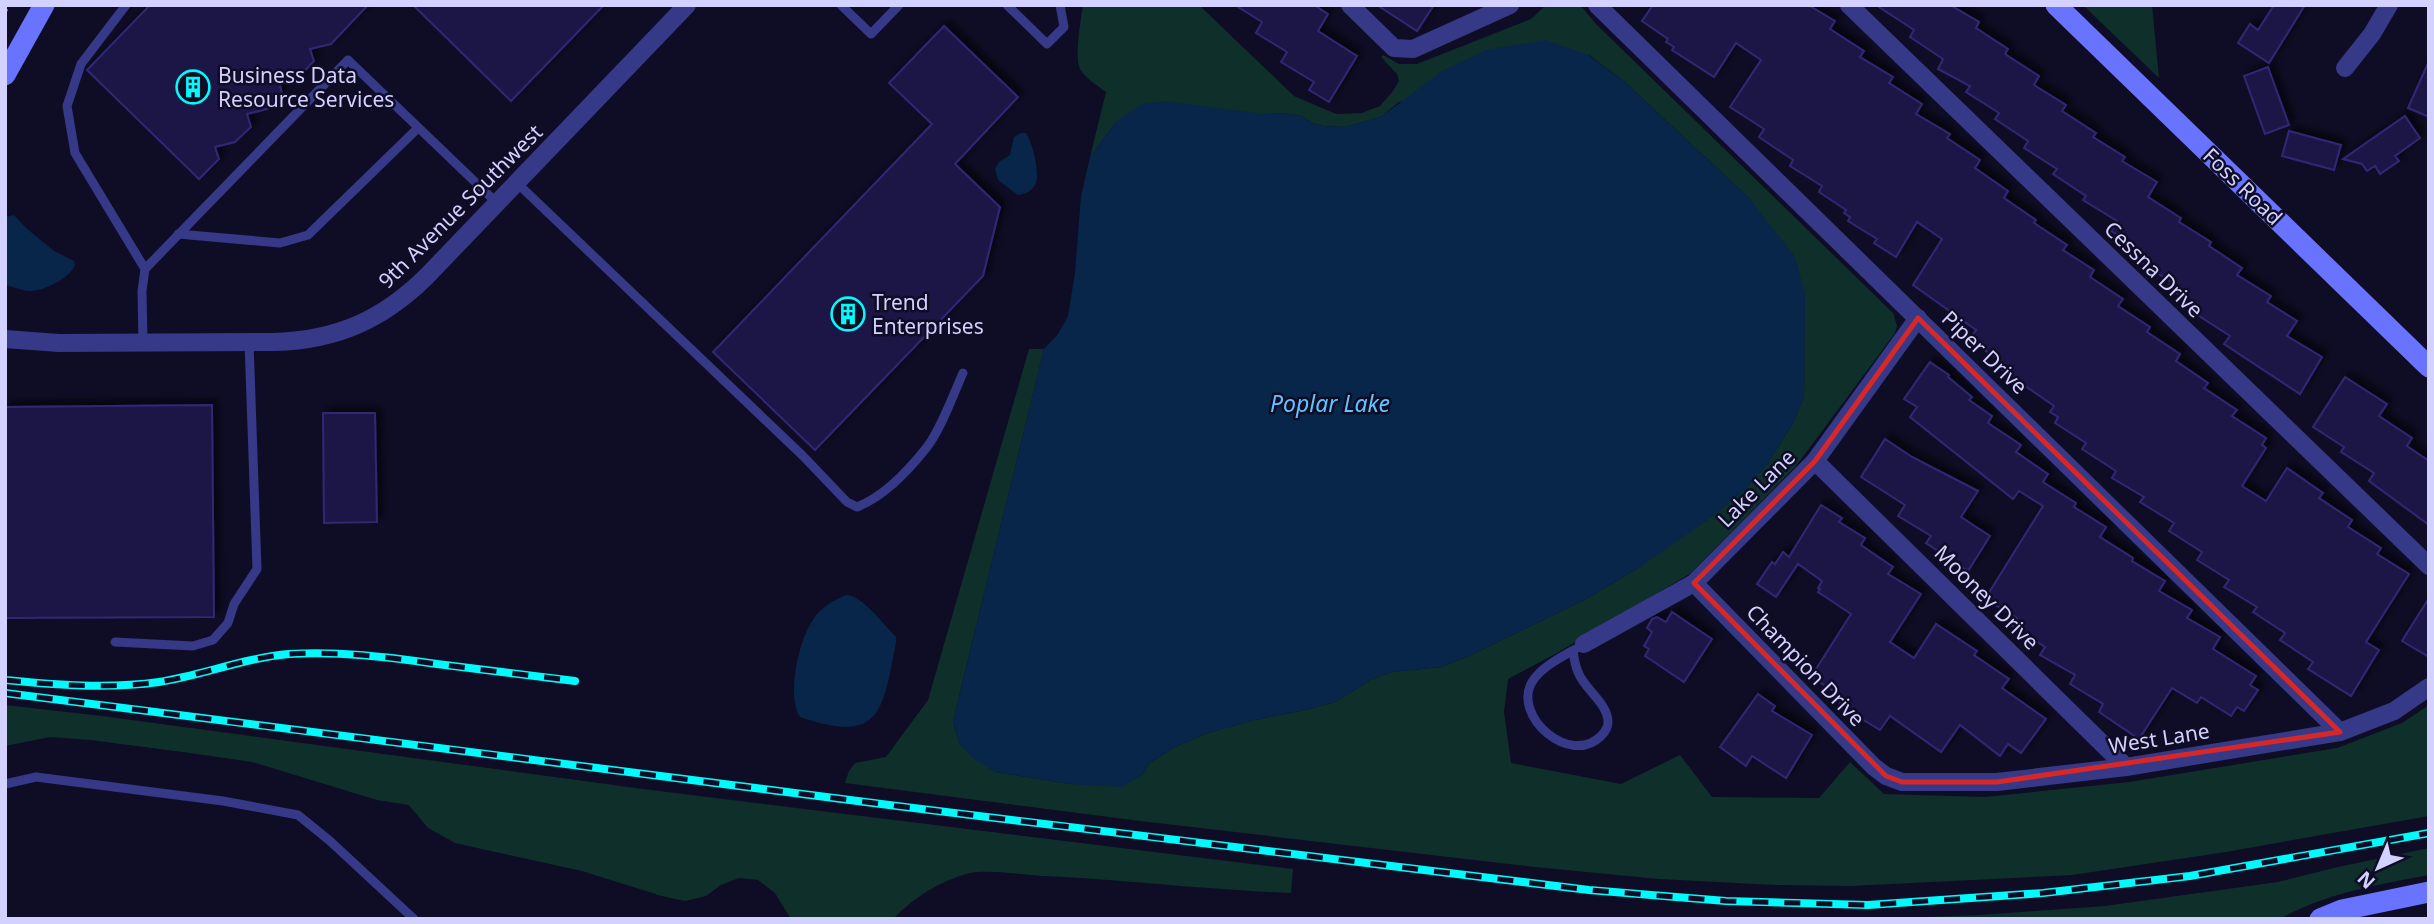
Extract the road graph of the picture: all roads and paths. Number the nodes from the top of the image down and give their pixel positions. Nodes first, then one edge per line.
1 (9, 5) edge
2 (44, 5) edge
3 (126, 5) edge
4 (687, 5) edge
5 (841, 5) edge
6 (899, 5) edge
7 (1007, 5) edge
8 (1060, 5) edge
9 (1350, 5) edge
10 (1510, 5) edge
11 (1597, 5) edge
12 (1849, 5) edge
13 (2056, 5) edge
14 (2389, 5) edge
15 (5, 12) edge
16 (2345, 68) dead end
17 (5, 75) edge
18 (418, 128) junction
19 (517, 183) junction
20 (498, 203) junction
21 (178, 234) junction
22 (145, 268) junction
23 (1918, 318) junction
24 (5, 339) edge
25 (249, 342) junction
26 (143, 343) junction
27 (2429, 367) edge
28 (963, 373) dead end
29 (1815, 461) junction
30 (2429, 566) edge
31 (1695, 583) junction
32 (116, 642) dead end
33 (1578, 647) junction
34 (2429, 687) edge
35 (2340, 732) junction
36 (2126, 767) junction
37 (1886, 776) joint
38 (5, 783) edge
39 (2429, 892) edge
40 (414, 919) edge
41 (2320, 919) edge

1 - 15 path
2 - 17 street
3 - 22 lane
4 - 19 street, 9th Avenue Southwest
5 - 6 lane
7 - 8 lane
9 - 10 street
11 - 23 street, Piper Drive
12 - 30 street, Cessna Drive
13 - 27 street, Foss Road
14 - 16 street
18 - 20 lane
18 - 21 lane
18 - 21 lane
19 - 20 street, 9th Avenue Southwest
19 - 28 lane
20 - 25 street, 9th Avenue Southwest
21 - 22 lane
22 - 26 lane
23 - 29 street, Lake Lane
23 - 35 street, Piper Drive
24 - 26 street, 9th Avenue Southwest
25 - 26 street, 9th Avenue Southwest
25 - 32 lane
29 - 31 street, Lake Lane
29 - 36 street, Mooney Drive
31 - 33 street, Lake Lane
31 - 37 street, Champion Drive
33 - 33 lane
34 - 35 street, West Lane
35 - 36 street, West Lane
36 - 37 street, West Lane
38 - 40 lane
39 - 41 street

